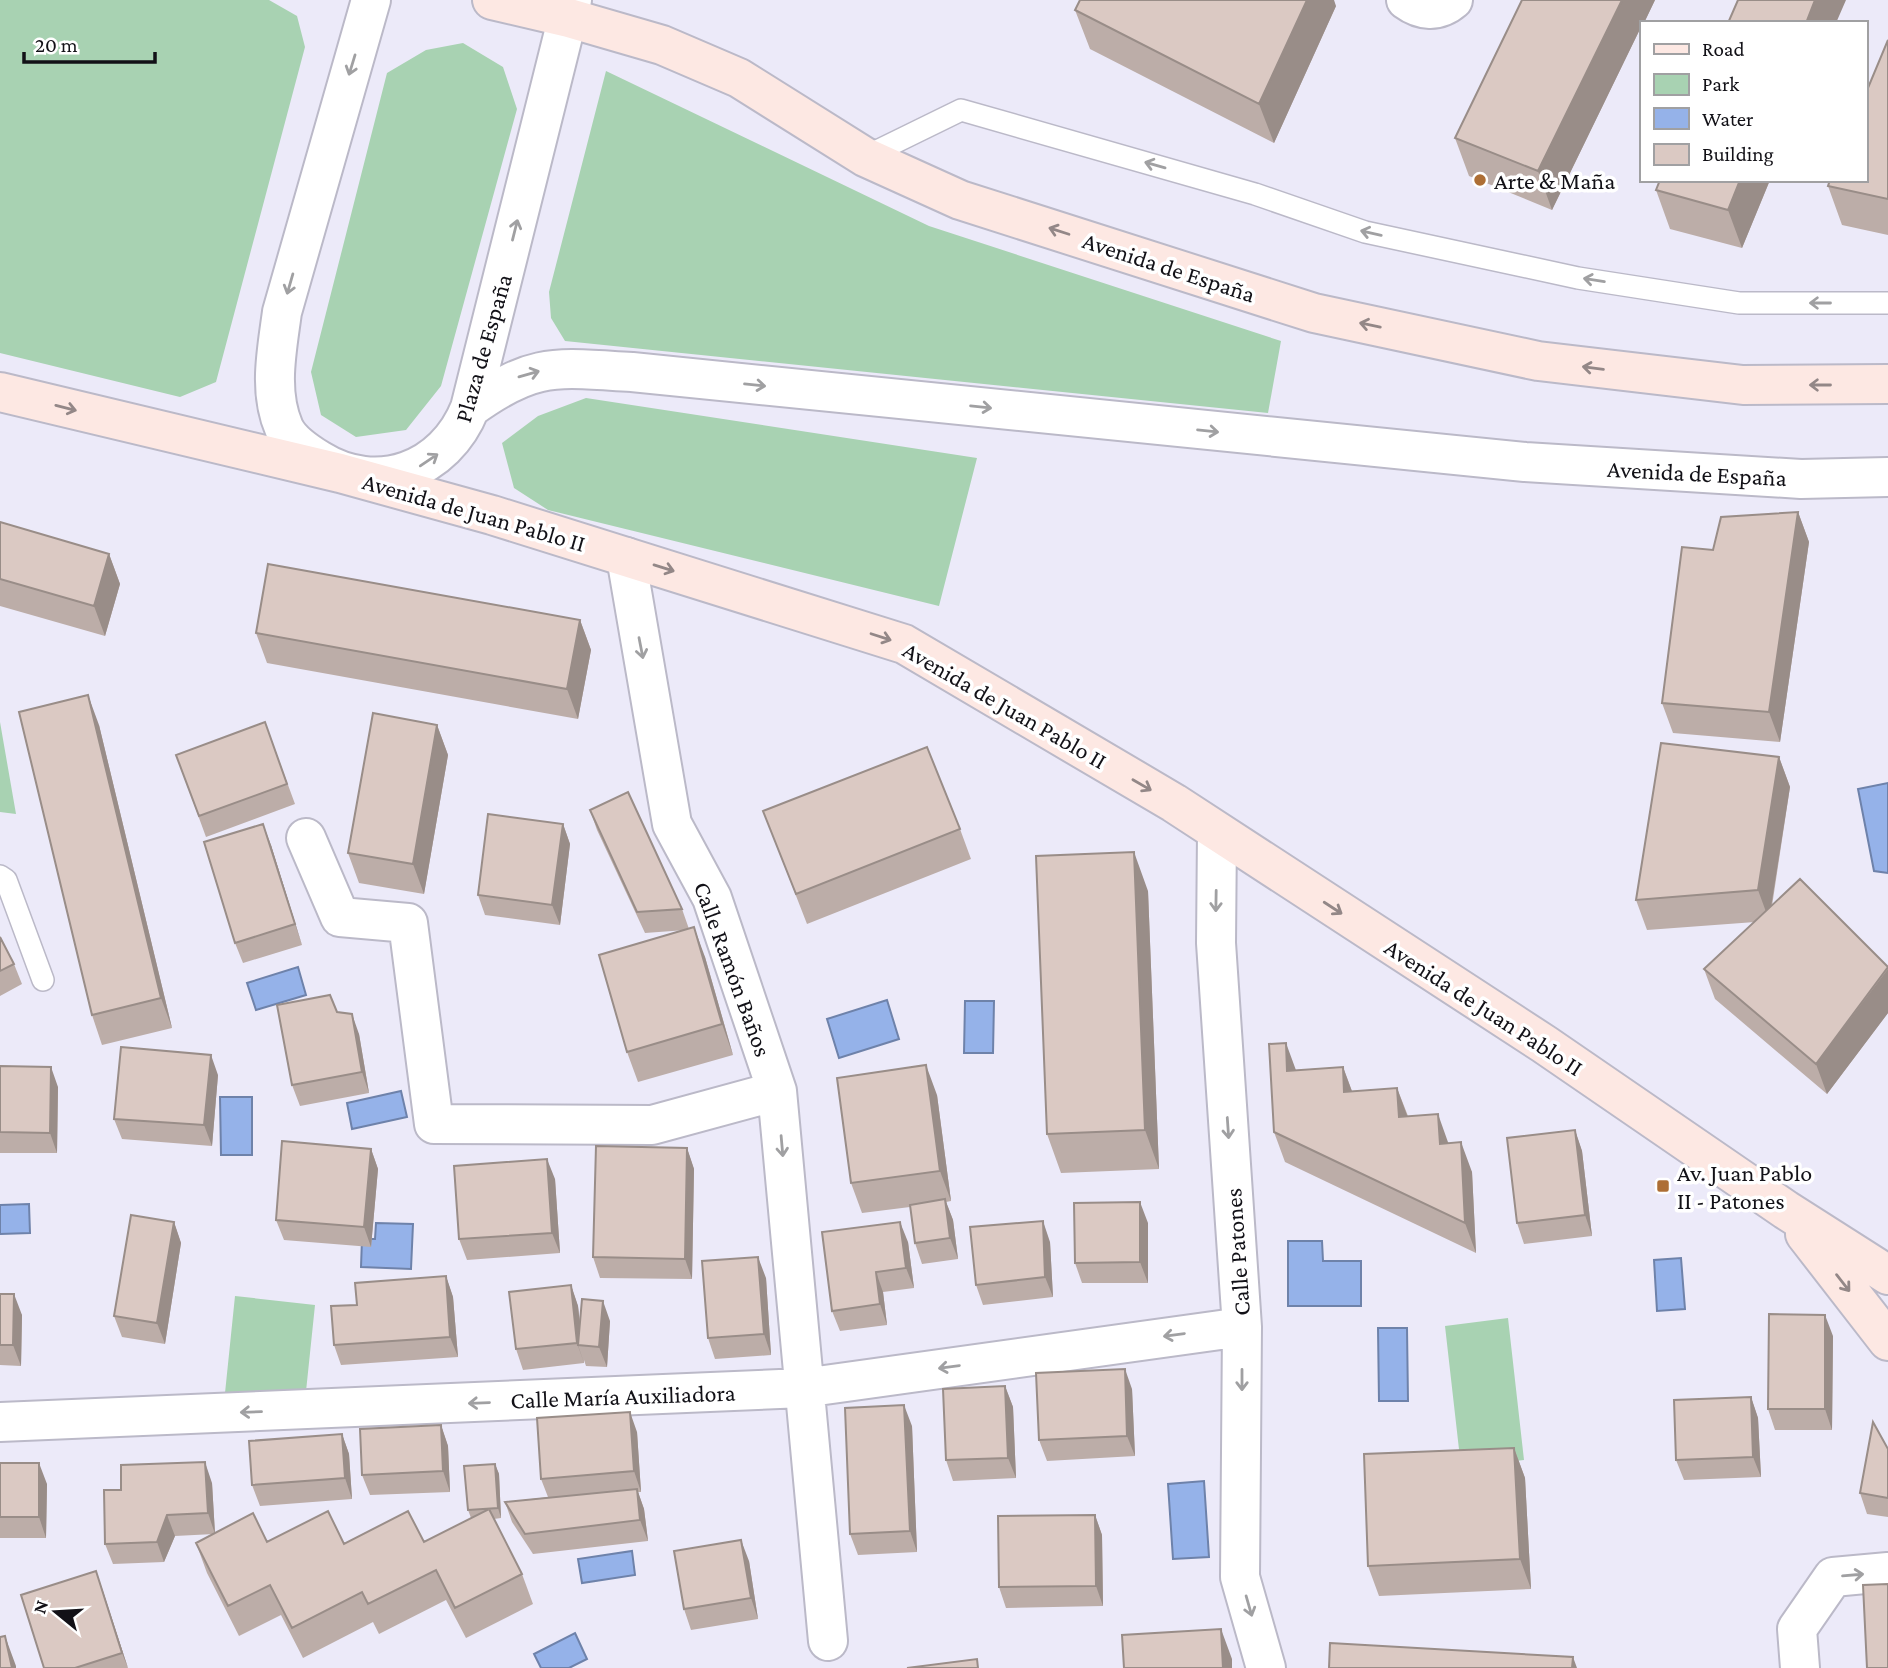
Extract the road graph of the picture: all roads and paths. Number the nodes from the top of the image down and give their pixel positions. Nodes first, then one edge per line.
1 (371, 0) edge
2 (492, 0) edge
3 (1406, 0) edge
4 (1453, 0) edge
5 (571, 9) edge
6 (865, 157) junction
7 (1888, 303) edge
8 (1888, 384) edge
9 (0, 392) edge
10 (470, 408) junction
11 (340, 473) junction
12 (1888, 477) edge
13 (626, 557) junction
14 (1217, 833) junction
15 (306, 838) dead end
16 (0, 876) edge
17 (43, 980) dead end
18 (777, 1091) junction
19 (1786, 1210) junction
20 (1888, 1275) edge
21 (1242, 1327) junction
22 (1888, 1341) edge
23 (803, 1388) junction
24 (0, 1422) edge
25 (1888, 1572) edge
26 (828, 1641) dead end
27 (1266, 1668) edge
28 (1800, 1668) edge

1 -> 11 street, Plaza de España
2 - 5 main road, Avenida de España
3 - 4 street
5 - 6 main road, Avenida de España
10 -> 5 street, Plaza de España
7 -> 6 lane
8 -> 6 main road, Avenida de España
9 -> 11 main road, Avenida de Juan Pablo II
11 -> 10 street, Plaza de España
10 -> 12 street, Avenida de España
11 - 13 main road, Avenida de Juan Pablo II
13 -> 14 main road, Avenida de Juan Pablo II
13 -> 18 street, Calle Ramón Baños
14 -> 19 main road, Avenida de Juan Pablo II
14 -> 21 street, Calle Patones
15 - 18 street
16 - 17 lane
18 -> 23 street, Calle Ramón Baños
19 - 20 main road, Avenida de Juan Pablo II
19 -> 22 main road
21 -> 23 street, Calle María Auxiliadora
21 -> 27 street, Calle Patones
23 -> 24 street, Calle María Auxiliadora
23 - 26 street, Calle Ramón Baños
28 -> 25 street

